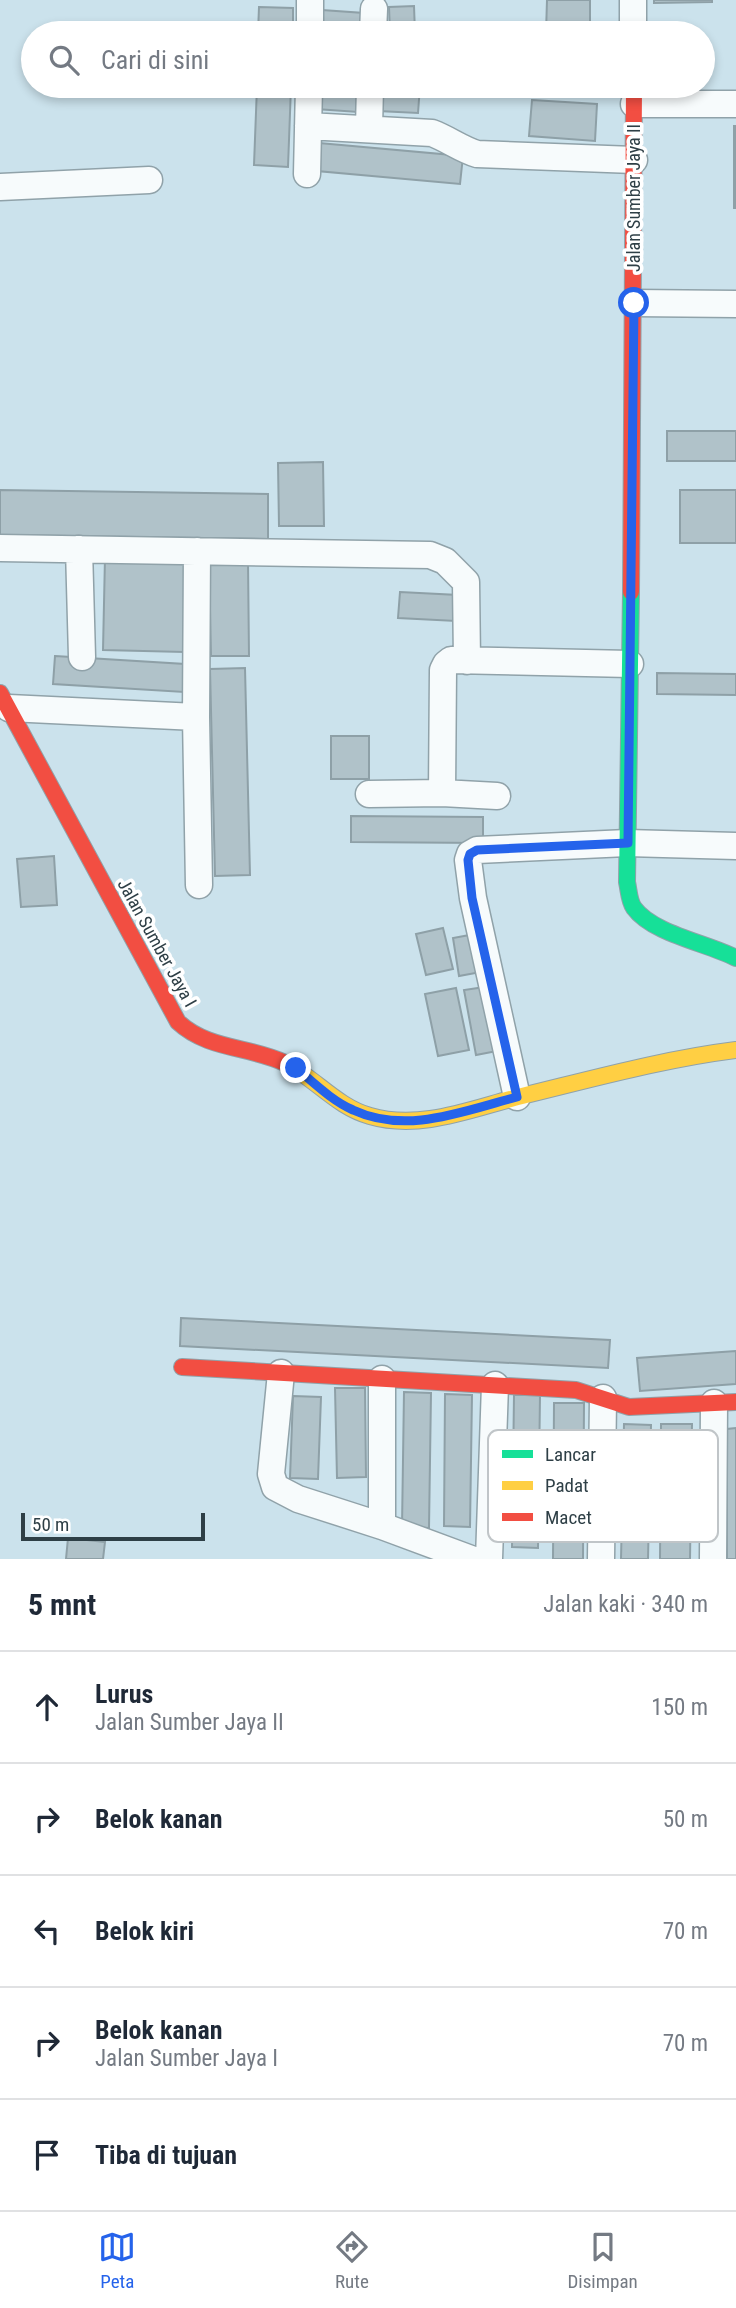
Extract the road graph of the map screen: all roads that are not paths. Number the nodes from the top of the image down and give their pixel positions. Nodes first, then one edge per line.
1 (310, 0) edge
2 (633, 0) edge
3 (310, 21) edge
4 (633, 21) edge
5 (309, 98) edge
6 (370, 98) edge
7 (634, 98) edge
8 (668, 98) edge
9 (736, 104) edge
10 (308, 126) junction
11 (369, 128) junction
12 (634, 160) junction
13 (307, 174) dead end
14 (149, 180) dead end
15 (0, 187) edge
16 (634, 303) junction
17 (736, 304) edge
18 (0, 548) edge
19 (79, 549) junction
20 (197, 551) junction
21 (82, 657) dead end
22 (467, 661) junction
23 (630, 664) junction
24 (4, 700) edge
25 (196, 717) junction
26 (442, 793) junction
27 (369, 794) dead end
28 (497, 796) dead end
29 (628, 843) junction
30 (736, 846) edge
31 (199, 885) dead end
32 (736, 958) edge
33 (736, 1050) edge
34 (517, 1097) junction
35 (182, 1367) dead end
36 (281, 1373) junction
37 (382, 1379) junction
38 (495, 1385) junction
39 (603, 1398) junction
40 (725, 1403) edge
41 (493, 1430) edge
42 (603, 1430) edge
43 (718, 1494) edge
44 (382, 1526) junction
45 (471, 1559) edge

1 - 3 street
2 - 4 street
5 - 10 street
6 - 11 street
7 - 12 street, Jalan Sumber Jaya II
8 - 9 street
10 - 11 street
10 - 13 street
11 - 12 street
12 - 16 street, Jalan Sumber Jaya II
14 - 15 street
16 - 17 street
16 - 23 street, Jalan Sumber Jaya II
18 - 19 street
19 - 20 street
19 - 21 street
20 - 22 street
20 - 25 street
22 - 23 street
22 - 26 street
23 - 29 street, Jalan Sumber Jaya II
24 - 25 street
24 - 34 street, Jalan Sumber Jaya I
25 - 31 street
26 - 27 street
26 - 28 street
29 - 30 street
29 - 32 street, Jalan Sumber Jaya II
29 - 34 street
33 - 34 street, Jalan Sumber Jaya I
35 - 36 street
36 - 37 street
36 - 44 street
37 - 38 street
37 - 44 street
38 - 39 street
38 - 41 street
39 - 40 street
39 - 42 street
40 - 43 street
44 - 45 street

